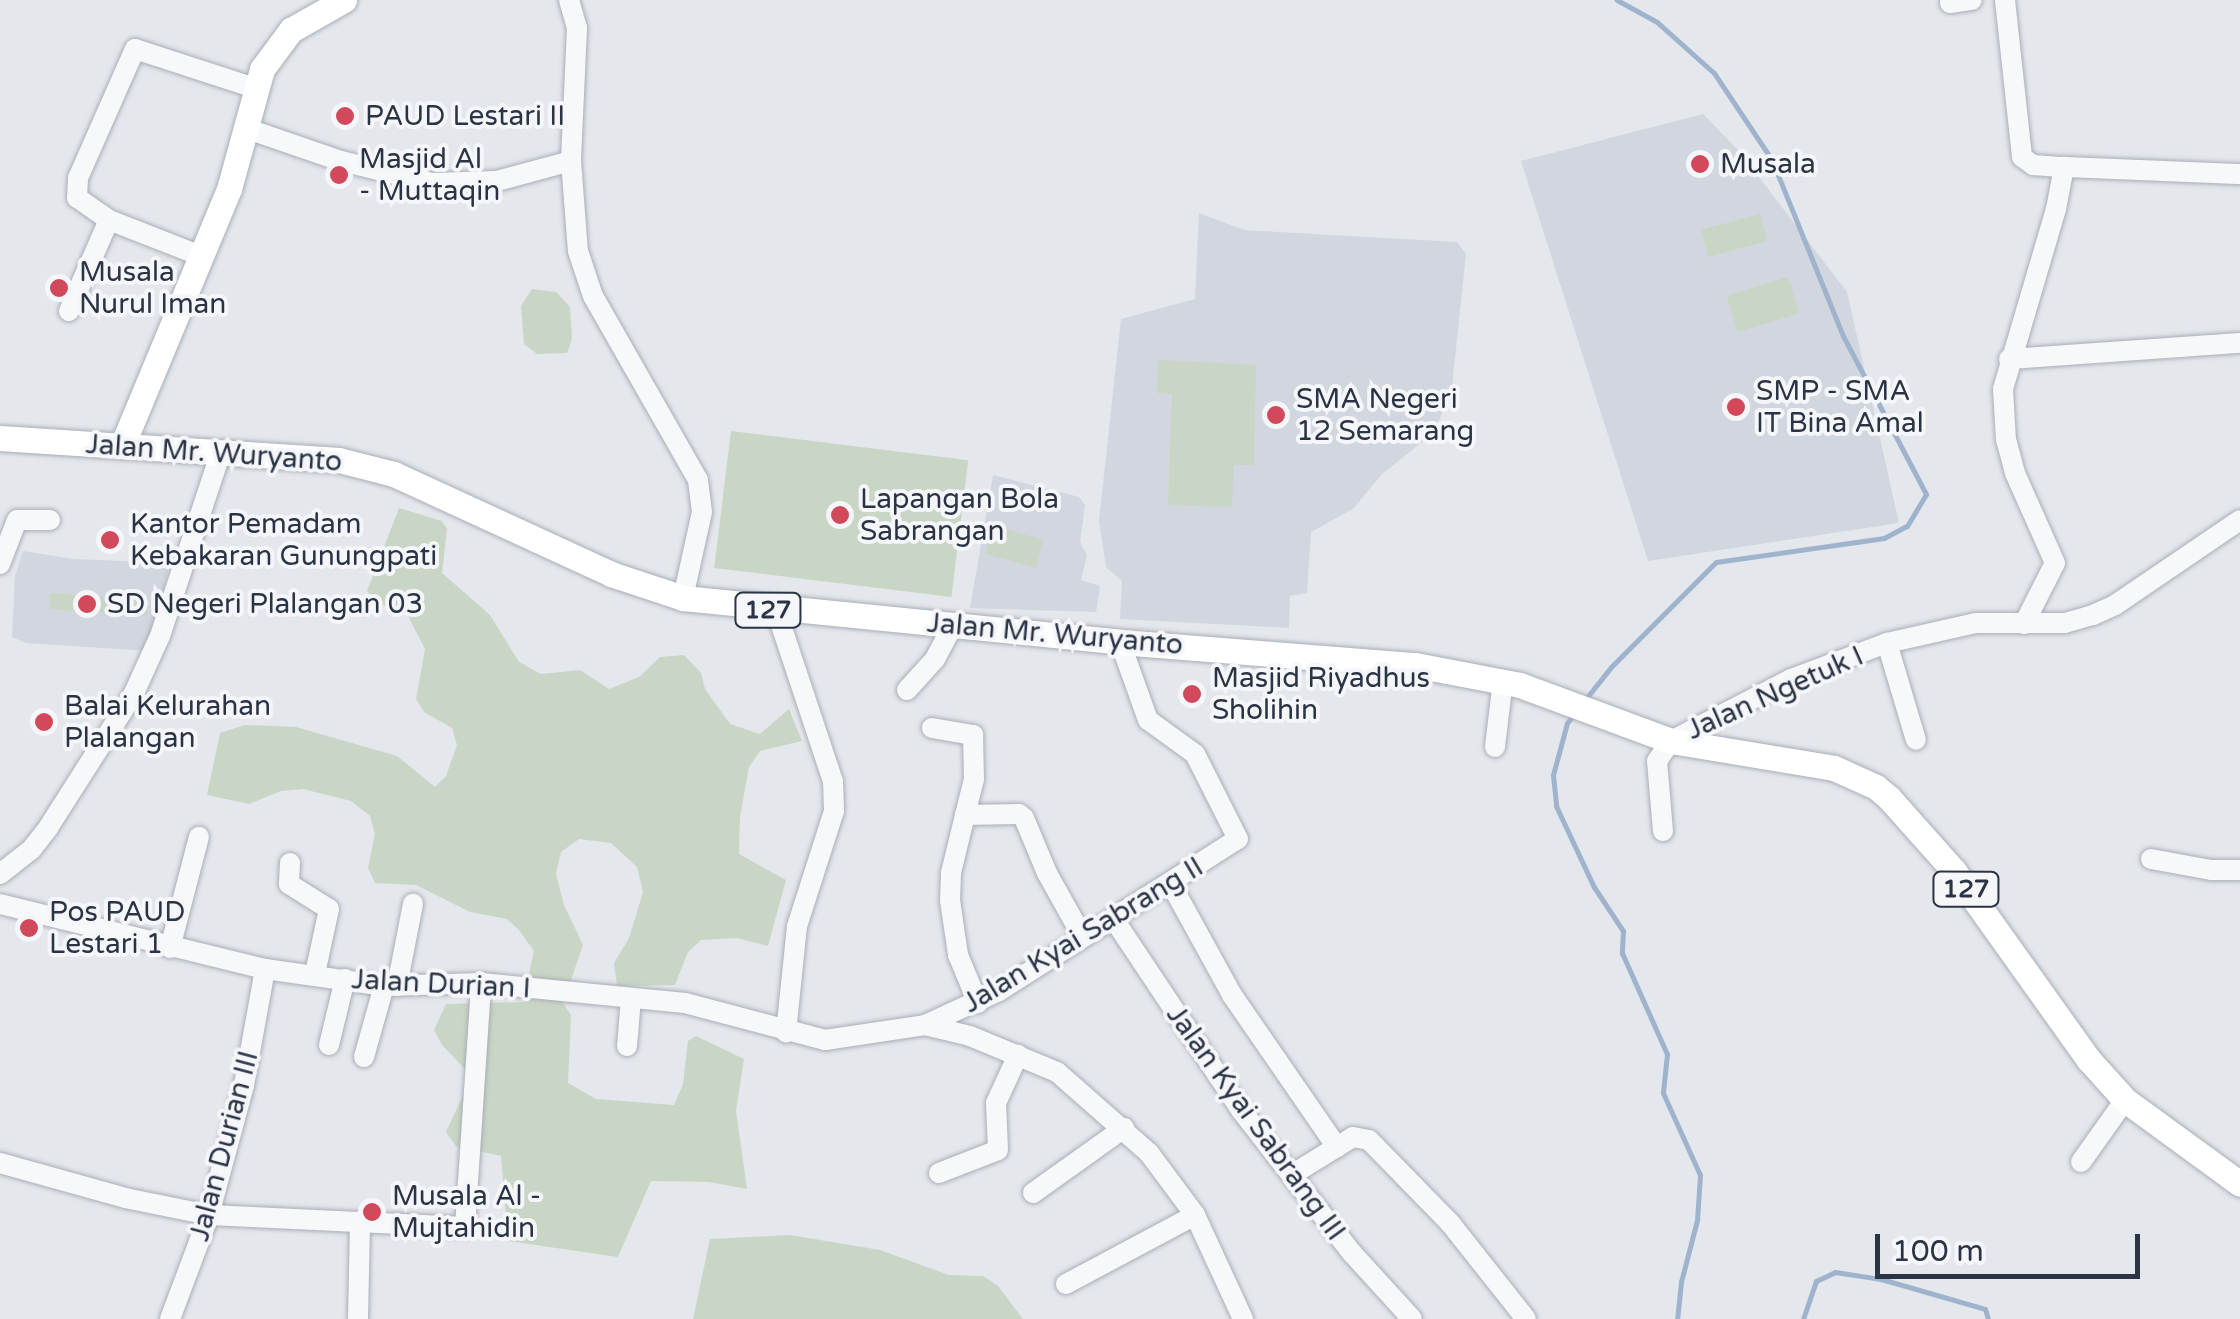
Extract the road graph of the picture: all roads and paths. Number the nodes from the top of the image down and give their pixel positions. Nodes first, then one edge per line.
1 (344, 0) edge
2 (569, 0) edge
3 (1972, 0) edge
4 (2005, 0) edge
5 (1950, 2) dead end
6 (255, 88) junction
7 (246, 128) junction
8 (570, 161) junction
9 (2064, 167) junction
10 (2240, 174) edge
11 (109, 220) junction
12 (202, 256) junction
13 (69, 311) dead end
14 (2240, 343) edge
15 (2009, 360) junction
16 (0, 438) edge
17 (122, 446) junction
18 (220, 452) junction
19 (50, 520) dead end
20 (2240, 520) edge
21 (0, 564) edge
22 (684, 598) junction
23 (776, 610) junction
24 (952, 624) junction
25 (2024, 624) junction
26 (1120, 642) junction
27 (1887, 643) junction
28 (1504, 680) junction
29 (907, 690) dead end
30 (932, 728) dead end
31 (1671, 740) junction
32 (1916, 740) dead end
33 (1495, 747) dead end
34 (965, 815) junction
35 (1663, 831) dead end
36 (198, 836) dead end
37 (2151, 859) dead end
38 (290, 863) dead end
39 (2240, 870) edge
40 (0, 874) edge
41 (1171, 884) junction
42 (0, 904) edge
43 (413, 904) dead end
44 (1113, 918) junction
45 (1082, 936) junction
46 (170, 948) junction
47 (264, 969) junction
48 (315, 974) junction
49 (345, 979) junction
50 (481, 984) junction
51 (390, 986) junction
52 (631, 998) junction
53 (978, 1003) junction
54 (925, 1026) junction
55 (786, 1032) junction
56 (328, 1045) dead end
57 (628, 1046) dead end
58 (1018, 1056) junction
59 (364, 1057) dead end
60 (2125, 1100) junction
61 (1124, 1128) junction
62 (1337, 1147) junction
63 (2082, 1162) dead end
64 (0, 1163) edge
65 (939, 1172) dead end
66 (1294, 1174) junction
67 (2240, 1184) edge
68 (1033, 1192) dead end
69 (1196, 1215) junction
70 (209, 1216) junction
71 (360, 1221) junction
72 (1066, 1284) dead end
73 (170, 1319) edge
74 (358, 1319) edge
75 (1244, 1319) edge
76 (1412, 1319) edge
77 (1526, 1319) edge

1 - 6 main road
2 - 8 street
3 - 5 street
4 - 9 street
6 - 7 main road
6 - 11 street
7 - 8 street
7 - 12 main road
8 - 22 street
9 - 10 street
9 - 15 street
11 - 12 street
11 - 13 street
12 - 17 main road
14 - 15 street
15 - 25 street
16 - 17 main road, Jalan Mr. Wuryanto / 127
17 - 18 main road, Jalan Mr. Wuryanto / 127
18 - 22 main road, Jalan Mr. Wuryanto / 127
18 - 40 street
19 - 21 street
20 - 25 street, Jalan Ngetuk I
22 - 23 main road, Jalan Mr. Wuryanto / 127
23 - 24 main road, Jalan Mr. Wuryanto / 127
23 - 55 street
24 - 26 main road, Jalan Mr. Wuryanto / 127
24 - 29 street
25 - 27 street, Jalan Ngetuk I
26 - 28 main road, Jalan Mr. Wuryanto / 127
26 - 41 street, Jalan Kyai Sabrang II
27 - 31 street, Jalan Ngetuk I
27 - 32 street
28 - 31 main road, Jalan Mr. Wuryanto / 127
28 - 33 street
30 - 34 street
31 - 35 street, Jalan Ngetuk I
31 - 60 main road, Jalan Mr. Wuryanto / 127
34 - 45 street
34 - 53 street
36 - 46 street
37 - 39 street
38 - 48 street
41 - 44 street, Jalan Kyai Sabrang II
41 - 62 street
42 - 46 street, Jalan Durian I
43 - 51 street
44 - 45 street, Jalan Kyai Sabrang II
44 - 66 street, Jalan Kyai Sabrang III
45 - 53 street, Jalan Kyai Sabrang II
46 - 47 street, Jalan Durian I
47 - 48 street, Jalan Durian I
47 - 70 street, Jalan Durian III
48 - 49 street, Jalan Durian I
49 - 51 street, Jalan Durian I
49 - 56 street
50 - 51 street, Jalan Durian I
50 - 52 street, Jalan Durian I
50 - 71 street
51 - 59 street
52 - 55 street, Jalan Durian I
52 - 57 street
53 - 54 street, Jalan Kyai Sabrang II
54 - 55 street, Jalan Durian I
54 - 58 street
58 - 61 street
58 - 65 street
60 - 63 street
60 - 67 main road, Jalan Mr. Wuryanto / 127
61 - 68 street
61 - 69 street
62 - 66 street
62 - 77 street
64 - 70 street
66 - 76 street, Jalan Kyai Sabrang III
69 - 72 street
69 - 75 street
70 - 71 street
70 - 73 street, Jalan Durian III
71 - 74 street

